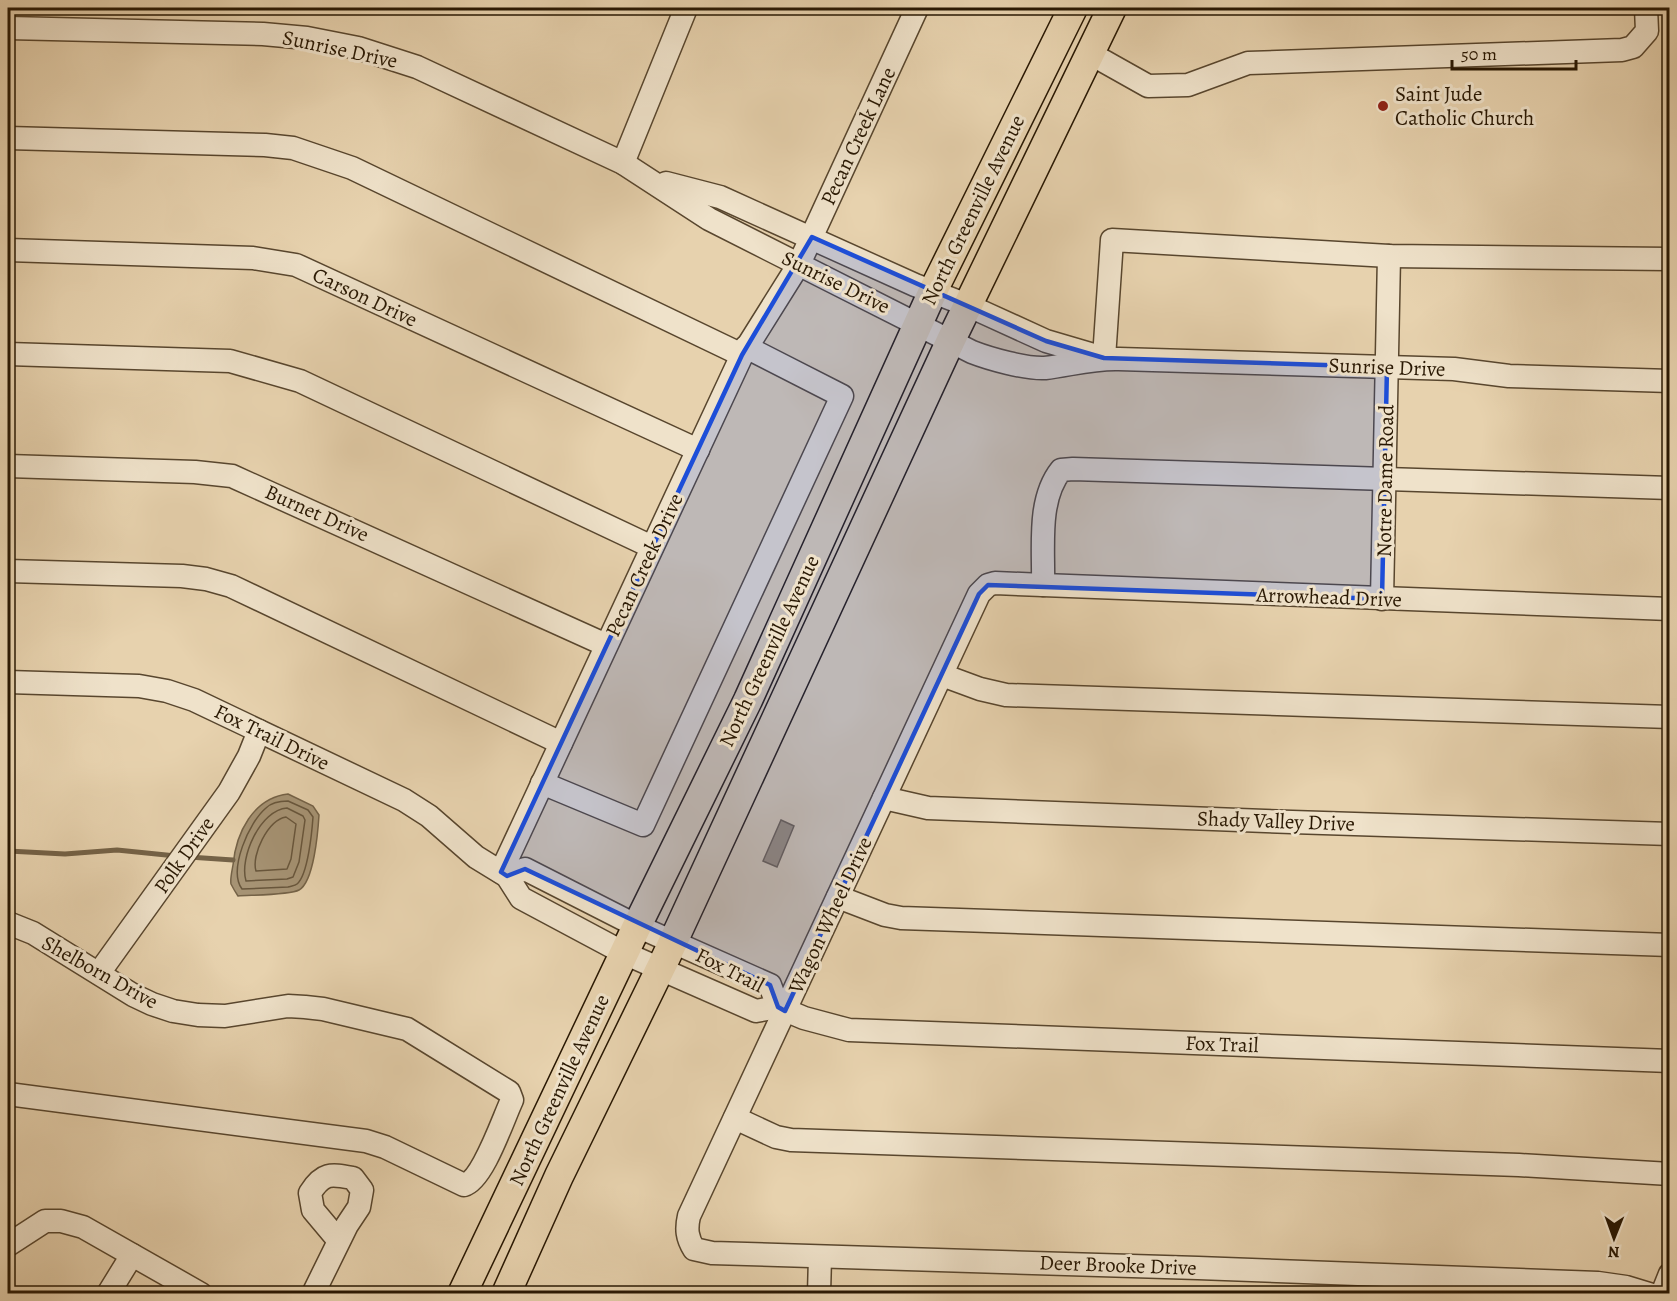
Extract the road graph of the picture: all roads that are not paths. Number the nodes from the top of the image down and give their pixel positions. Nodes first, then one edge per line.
1 (686, 8) edge
2 (918, 8) edge
3 (1073, 8) edge
4 (1112, 8) edge
5 (1646, 8) edge
6 (8, 28) edge
7 (1057, 41) junction
8 (1091, 54) junction
9 (8, 138) edge
10 (623, 163) junction
11 (647, 177) junction
12 (812, 237) junction
13 (8, 250) edge
14 (1389, 256) junction
15 (1670, 259) edge
16 (799, 264) junction
17 (933, 291) junction
18 (967, 305) junction
19 (918, 323) junction
20 (951, 340) junction
21 (744, 351) junction
22 (8, 354) edge
23 (1104, 358) junction
24 (1387, 367) junction
25 (1670, 381) edge
26 (698, 450) junction
27 (8, 466) edge
28 (1385, 478) junction
29 (1670, 488) edge
30 (652, 547) junction
31 (8, 571) edge
32 (988, 585) joint
33 (1043, 585) junction
34 (1382, 599) junction
35 (1670, 609) edge
36 (606, 645) junction
37 (942, 675) junction
38 (8, 682) edge
39 (1670, 717) edge
40 (260, 731) junction
41 (561, 743) junction
42 (542, 783) junction
43 (884, 798) junction
44 (1670, 834) edge
45 (504, 874) junction
46 (838, 897) junction
47 (8, 923) edge
48 (637, 926) junction
49 (672, 942) junction
50 (1670, 945) edge
51 (624, 953) junction
52 (660, 969) junction
53 (99, 973) junction
54 (781, 1009) junction
55 (1670, 1061) edge
56 (8, 1094) edge
57 (735, 1118) junction
58 (1670, 1174) edge
59 (339, 1241) dead end
60 (8, 1245) edge
61 (693, 1249) joint
62 (132, 1255) junction
63 (820, 1257) junction
64 (1670, 1274) edge
65 (108, 1293) edge
66 (201, 1293) edge
67 (313, 1293) edge
68 (462, 1293) edge
69 (506, 1293) edge
70 (819, 1293) edge
71 (1649, 1293) edge
72 (1662, 1293) edge

1 - 10 street
2 - 12 street, Pecan Creek Lane
3 - 7 main road, North Greenville Avenue
4 - 8 main road, North Greenville Avenue
5 - 8 street
6 - 10 street, Sunrise Drive
7 - 8 main road
7 - 17 main road, North Greenville Avenue
8 - 18 main road, North Greenville Avenue
9 - 21 street
10 - 11 street, Sunrise Drive
11 - 12 street, Sunrise Drive
11 - 16 street, Sunrise Drive
12 - 16 street, Pecan Creek Lane
12 - 17 street, Sunrise Drive
13 - 26 street, Carson Drive
14 - 15 street
14 - 23 street
14 - 24 street, Notre Dame Road
16 - 19 street, Sunrise Drive
16 - 21 street, Pecan Creek Drive
17 - 18 street, Sunrise Drive
17 - 19 main road, North Greenville Avenue
18 - 20 main road, North Greenville Avenue
18 - 23 street, Sunrise Drive
19 - 20 street, Sunrise Drive
19 - 48 main road, North Greenville Avenue
20 - 23 street, Sunrise Drive
20 - 49 main road, North Greenville Avenue
21 - 26 street, Pecan Creek Drive
21 - 42 street
22 - 30 street
23 - 24 street, Sunrise Drive
24 - 25 street, Sunrise Drive
24 - 28 street, Notre Dame Road
26 - 30 street, Pecan Creek Drive
27 - 36 street, Burnet Drive
28 - 29 street
28 - 33 street
28 - 34 street, Notre Dame Road
30 - 36 street, Pecan Creek Drive
31 - 41 street
32 - 33 street, Arrowhead Drive
32 - 37 street, Wagon Wheel Drive
33 - 34 street, Arrowhead Drive
34 - 35 street, Arrowhead Drive
36 - 41 street, Pecan Creek Drive
37 - 39 street
37 - 43 street, Wagon Wheel Drive
38 - 40 street, Fox Trail Drive
40 - 45 street, Fox Trail Drive
40 - 53 street, Polk Drive
41 - 42 street, Pecan Creek Drive
42 - 45 street, Pecan Creek Drive
43 - 44 street, Shady Valley Drive
43 - 46 street, Wagon Wheel Drive
45 - 48 street
45 - 51 street, Fox Trail Drive
46 - 50 street
46 - 54 street, Wagon Wheel Drive
47 - 53 street, Shelborn Drive
48 - 49 street
48 - 51 main road, North Greenville Avenue
49 - 52 main road, North Greenville Avenue
49 - 54 street, Fox Trail
51 - 52 street, Fox Trail Drive
51 - 68 main road, North Greenville Avenue
52 - 54 street, Fox Trail
52 - 69 main road, North Greenville Avenue
53 - 56 street, Shelborn Drive
54 - 55 street, Fox Trail
54 - 57 street, Wagon Wheel Drive
57 - 58 street
57 - 61 street, Wagon Wheel Drive
59 - 67 street
60 - 62 street
61 - 63 street, Deer Brooke Drive
62 - 65 street
62 - 66 street
63 - 70 street
63 - 71 street, Deer Brooke Drive
64 - 72 street

